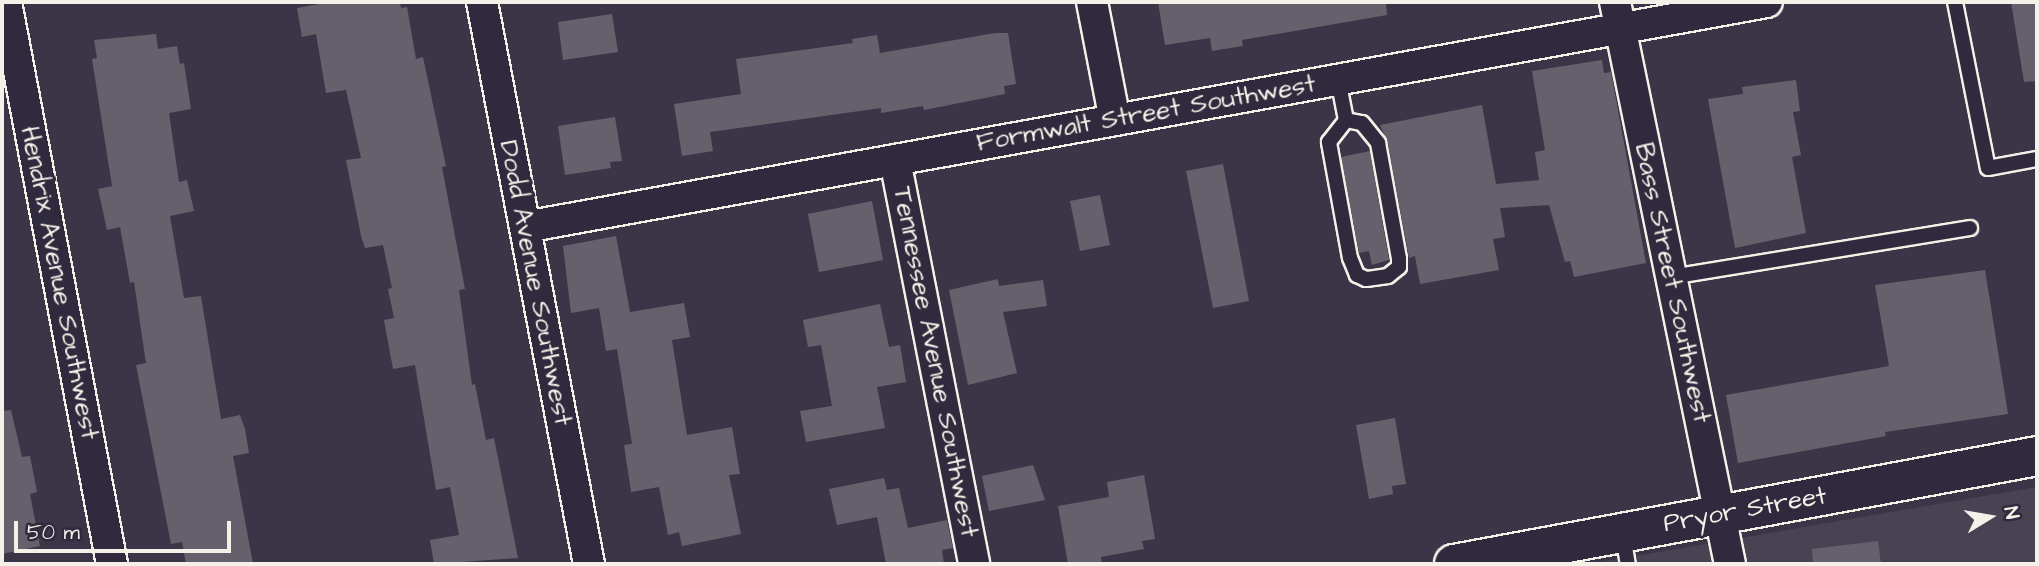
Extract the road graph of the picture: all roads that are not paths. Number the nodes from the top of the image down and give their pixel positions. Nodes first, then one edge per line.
1 (6, 2) edge
2 (482, 2) edge
3 (1092, 2) edge
4 (1767, 2) edge
5 (1955, 2) edge
6 (1618, 15) edge
7 (1338, 79) junction
8 (1115, 120) junction
9 (1346, 120) junction
10 (2037, 159) edge
11 (895, 160) junction
12 (524, 227) junction
13 (1970, 228) dead end
14 (1671, 277) junction
15 (2037, 456) edge
16 (1720, 514) junction
17 (1625, 548) edge
18 (111, 564) edge
19 (589, 564) edge
20 (974, 564) edge
21 (1454, 564) edge
22 (1730, 564) edge

1 - 18 street, Hendrix Avenue Southwest
2 - 12 street, Dodd Avenue Southwest
3 - 8 street
4 - 6 street, Formwalt Street Southwest
5 - 10 lane
6 - 7 street, Formwalt Street Southwest
6 - 14 street, Bass Street Southwest
7 - 8 street, Formwalt Street Southwest
7 - 9 lane
8 - 11 street, Formwalt Street Southwest
9 - 9 lane
11 - 12 street, Formwalt Street Southwest
11 - 20 street, Tennessee Avenue Southwest
12 - 19 street, Dodd Avenue Southwest
13 - 14 lane
14 - 16 street, Bass Street Southwest
15 - 16 main road, Pryor Street
16 - 17 main road, Pryor Street
16 - 22 street, Bass Street Southwest
17 - 21 main road, Pryor Street

